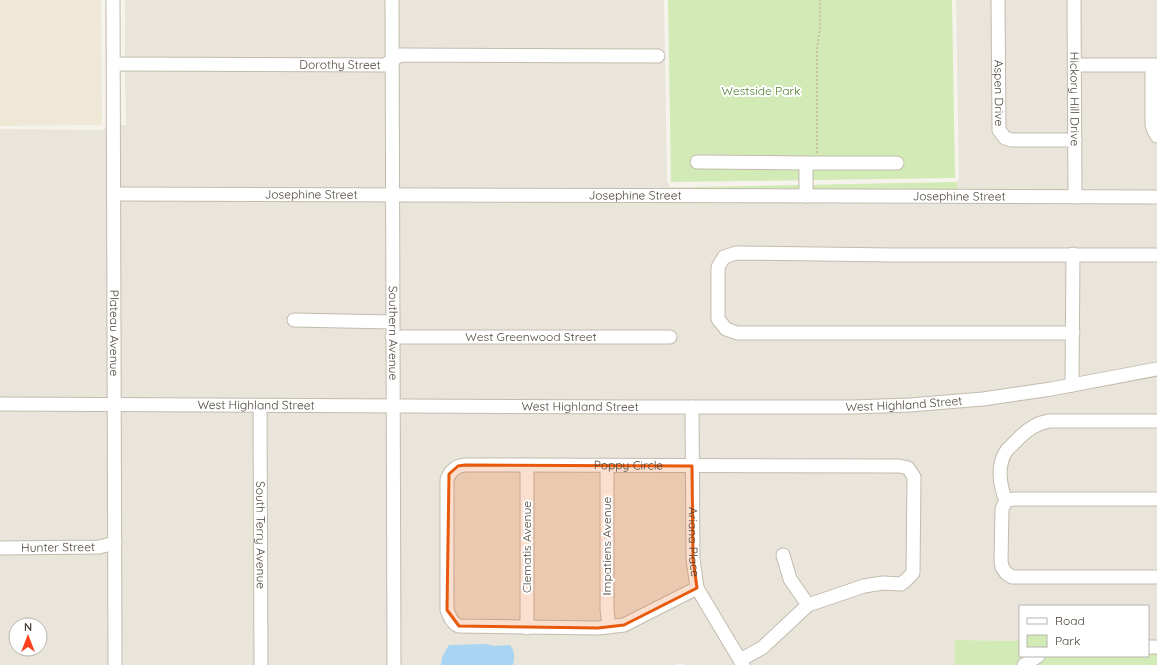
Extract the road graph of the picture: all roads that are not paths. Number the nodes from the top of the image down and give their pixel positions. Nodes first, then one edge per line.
1 (113, 0) edge
2 (392, 0) edge
3 (998, 0) edge
4 (1074, 0) edge
5 (658, 56) dead end
6 (392, 60) junction
7 (114, 64) junction
8 (1074, 65) junction
9 (1154, 65) edge
10 (1157, 136) edge
11 (1075, 140) junction
12 (697, 162) dead end
13 (811, 163) junction
14 (897, 163) dead end
15 (114, 194) junction
16 (392, 195) junction
17 (806, 196) junction
18 (1075, 197) junction
19 (1157, 197) edge
20 (1073, 254) junction
21 (1157, 255) edge
22 (294, 320) dead end
23 (392, 322) junction
24 (1073, 333) junction
25 (392, 337) junction
26 (670, 337) dead end
27 (1157, 369) edge
28 (1072, 385) junction
29 (0, 404) edge
30 (114, 405) junction
31 (393, 405) junction
32 (260, 406) junction
33 (692, 407) junction
34 (1157, 421) edge
35 (527, 465) junction
36 (607, 466) junction
37 (692, 466) junction
38 (1157, 499) edge
39 (1006, 502) junction
40 (114, 543) junction
41 (0, 548) edge
42 (783, 555) dead end
43 (1157, 577) edge
44 (697, 588) junction
45 (808, 605) junction
46 (609, 627) junction
47 (527, 628) junction
48 (1036, 657) edge
49 (742, 662) edge
50 (116, 665) edge
51 (261, 665) edge
52 (394, 665) edge
53 (1024, 665) edge

1 - 7 street, Plateau Avenue
2 - 6 street, Southern Avenue
3 - 11 street, Aspen Drive
4 - 8 street, Hickory Hill Drive
5 - 6 street, Dorothy Street
6 - 7 street, Dorothy Street
6 - 16 street, Southern Avenue
7 - 15 street, Plateau Avenue
8 - 9 street
8 - 11 street, Hickory Hill Drive
9 - 10 street
11 - 18 street, Hickory Hill Drive
12 - 13 street
13 - 14 street
13 - 17 street
15 - 16 street, Josephine Street
15 - 30 street, Plateau Avenue
16 - 17 street, Josephine Street
16 - 23 street, Southern Avenue
17 - 18 street, Josephine Street
18 - 19 street, Josephine Street
20 - 21 street
20 - 24 street
20 - 24 street
22 - 23 street
23 - 25 street, Southern Avenue
24 - 28 street
25 - 26 street, West Greenwood Street
25 - 31 street, Southern Avenue
27 - 28 street, West Highland Street
28 - 33 street, West Highland Street
29 - 30 street, West Highland Street
30 - 32 street, West Highland Street
30 - 40 street, Plateau Avenue
31 - 32 street, West Highland Street
31 - 33 street, West Highland Street
31 - 52 street, Southern Avenue
32 - 51 street, South Terry Avenue
33 - 37 street, Ariana Place
34 - 39 street
35 - 36 street, Poppy Circle
35 - 47 street, Clematis Avenue
35 - 47 street, Poppy Circle
36 - 37 street, Poppy Circle
36 - 46 street, Impatiens Avenue
37 - 44 street, Ariana Place
37 - 45 street, Poppy Circle
38 - 39 street
39 - 43 street
40 - 41 street, Hunter Street
40 - 50 street, Plateau Avenue
42 - 45 street
44 - 46 street, Poppy Circle
44 - 49 street, Ariana Place
45 - 49 street, Poppy Circle
46 - 47 street, Poppy Circle
48 - 53 street

